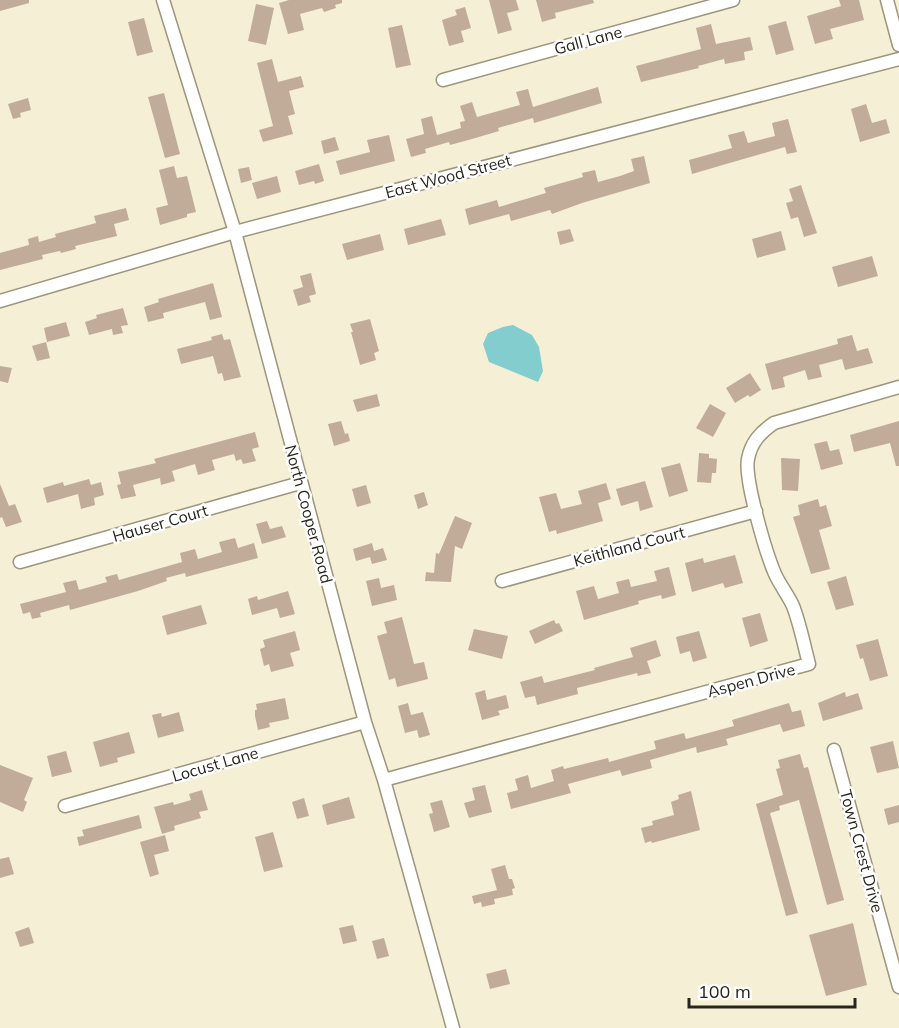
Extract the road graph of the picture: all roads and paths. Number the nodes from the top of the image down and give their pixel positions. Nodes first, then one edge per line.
1 (163, 0) edge
2 (733, 0) edge
3 (887, 0) edge
4 (899, 45) edge
5 (899, 59) edge
6 (443, 80) dead end
7 (235, 232) junction
8 (0, 301) edge
9 (899, 387) edge
10 (300, 483) junction
11 (756, 511) junction
12 (20, 562) dead end
13 (502, 581) dead end
14 (365, 722) junction
15 (834, 750) dead end
16 (384, 780) junction
17 (65, 806) dead end
18 (899, 987) edge
19 (453, 1028) edge

1 - 7 street, North Cooper Road
2 - 6 street, Gall Lane
3 - 4 street
5 - 7 street, East Wood Street
7 - 8 street, East Wood Street
7 - 10 street, North Cooper Road
9 - 11 street, Aspen Drive
10 - 12 street, Hauser Court
10 - 14 street, North Cooper Road
11 - 13 street, Keithland Court
11 - 16 street, Aspen Drive
14 - 16 street, North Cooper Road
14 - 17 street, Locust Lane
15 - 18 street, Town Crest Drive
16 - 19 street, North Cooper Road

